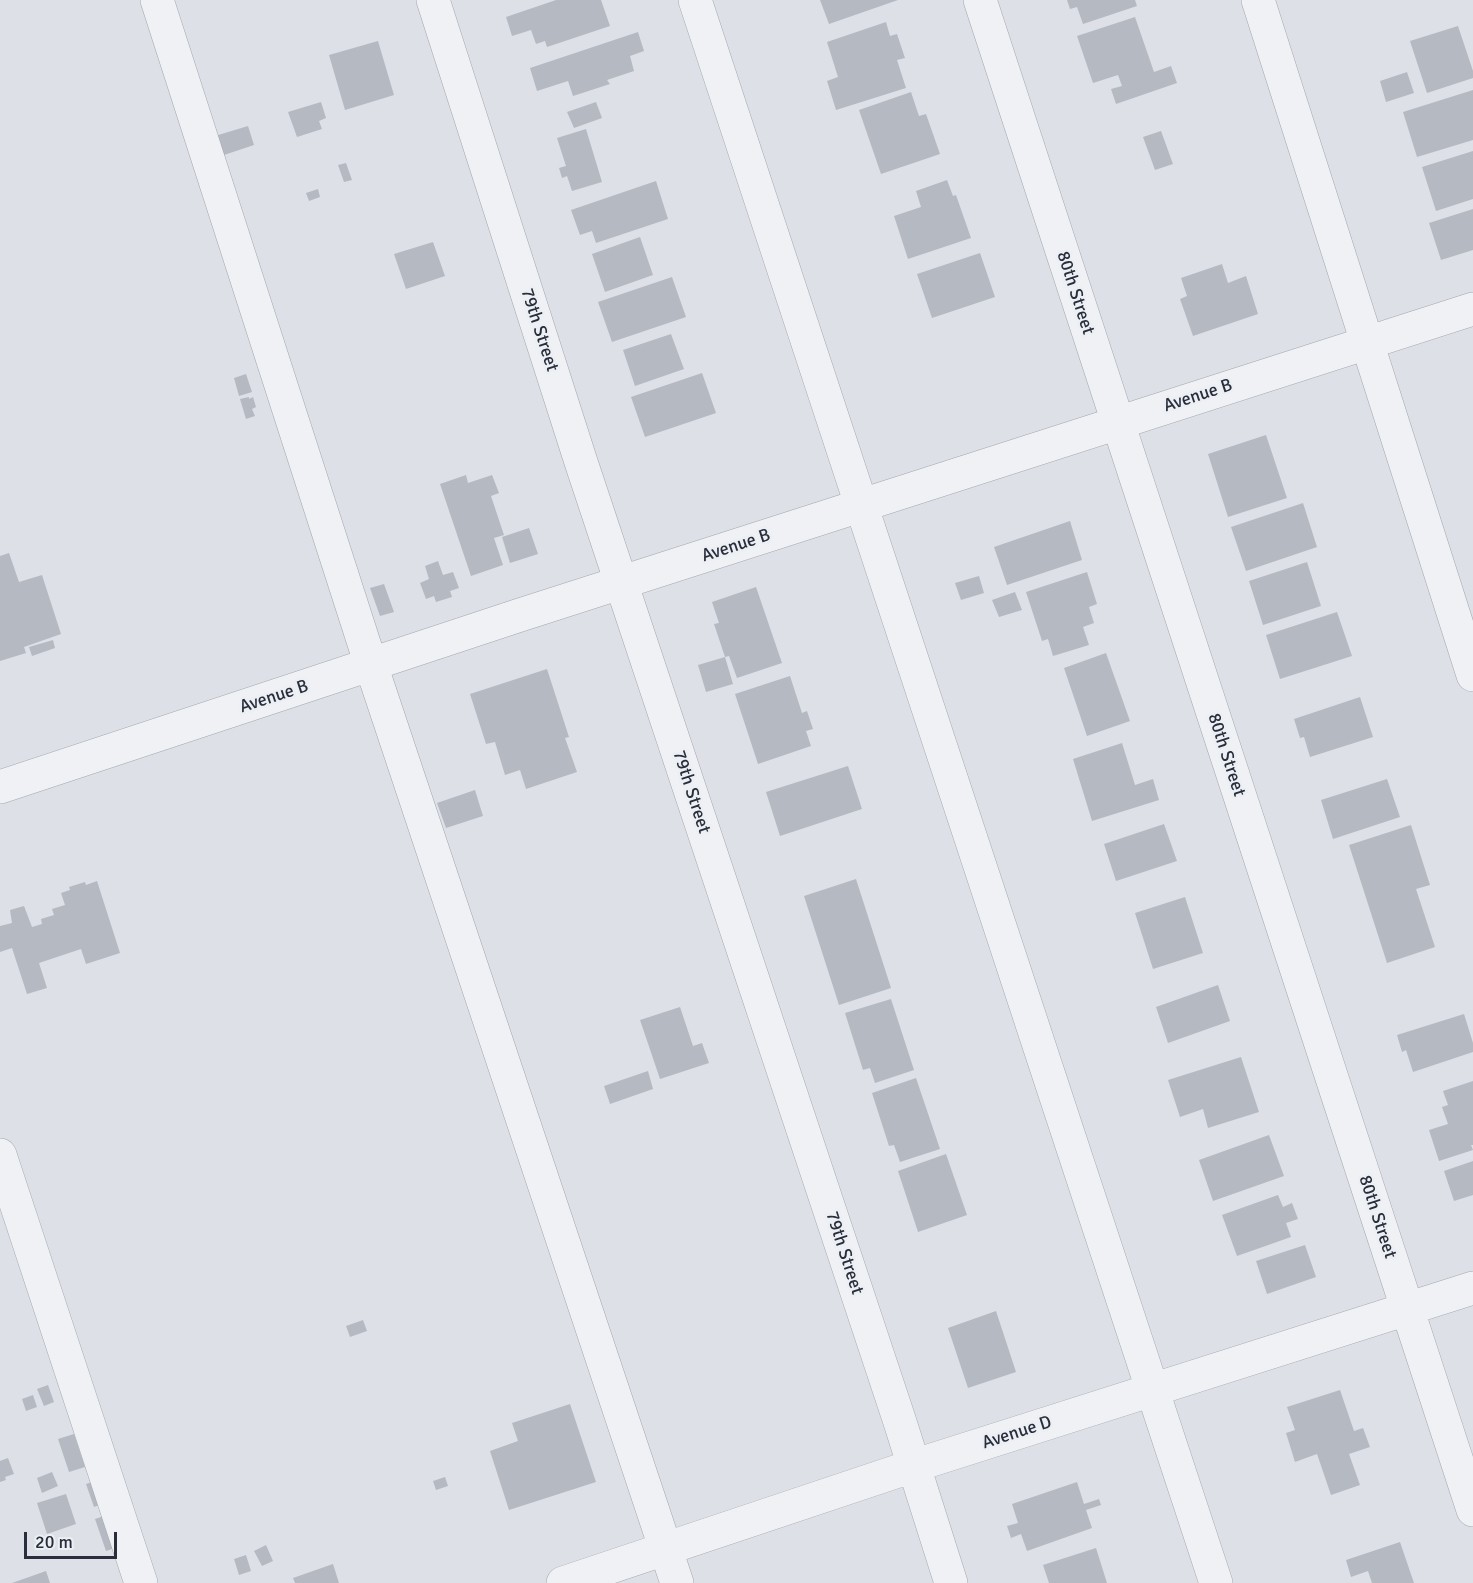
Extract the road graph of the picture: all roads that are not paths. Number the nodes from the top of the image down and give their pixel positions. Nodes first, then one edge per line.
1 (157, 0) edge
2 (433, 0) edge
3 (695, 0) edge
4 (980, 0) edge
5 (1257, 0) edge
6 (1473, 309) edge
7 (1366, 343) junction
8 (1117, 422) junction
9 (861, 506) junction
10 (622, 583) junction
11 (371, 665) junction
12 (1473, 675) edge
13 (0, 787) edge
14 (0, 1155) edge
15 (1473, 1288) edge
16 (1407, 1309) junction
17 (1153, 1390) junction
18 (913, 1466) junction
19 (1473, 1510) edge
20 (666, 1549) junction
21 (141, 1583) edge
22 (563, 1583) edge
23 (677, 1583) edge
24 (951, 1583) edge
25 (1216, 1583) edge

1 - 11 street
2 - 10 street, 79th Street
3 - 9 street
4 - 8 street, 80th Street
5 - 7 street
6 - 7 street, Avenue B
7 - 8 street, Avenue B
7 - 12 street
8 - 9 street, Avenue B
8 - 16 street, 80th Street
9 - 10 street, Avenue B
9 - 17 street
10 - 11 street, Avenue B
10 - 18 street, 79th Street
11 - 13 street, Avenue B
11 - 20 street
14 - 21 street
15 - 16 street, Avenue D
16 - 17 street, Avenue D
16 - 19 street, 80th Street
17 - 18 street, Avenue D
17 - 25 street
18 - 20 street, Avenue D
18 - 24 street, 79th Street
20 - 22 street, Avenue D
20 - 23 street

